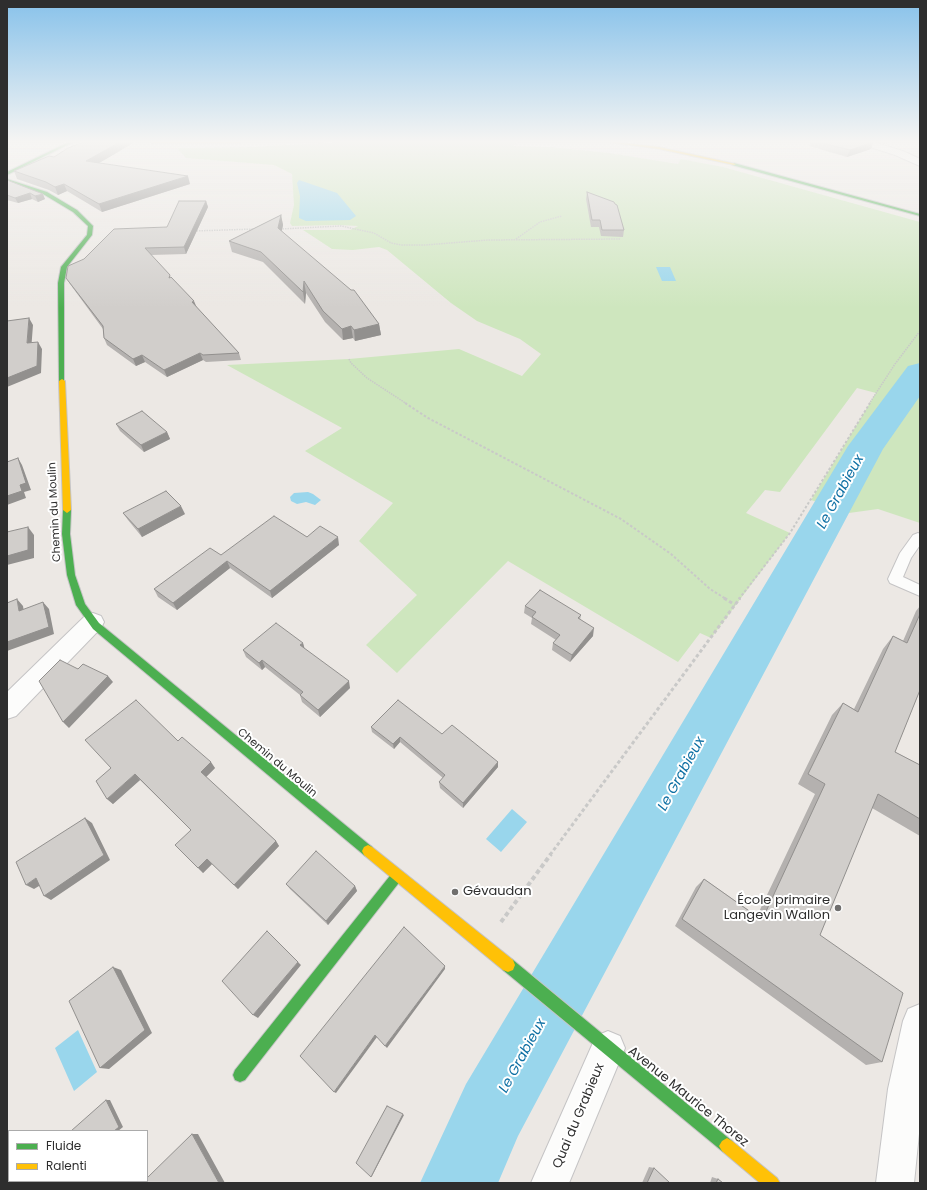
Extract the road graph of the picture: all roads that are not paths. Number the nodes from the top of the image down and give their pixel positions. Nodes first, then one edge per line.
1 (53, 198) edge
2 (856, 198) edge
3 (920, 215) edge
4 (920, 539) edge
5 (920, 591) edge
6 (93, 622) junction
7 (7, 708) edge
8 (397, 876) junction
9 (502, 960) joint
10 (920, 1021) edge
11 (598, 1040) junction
12 (240, 1075) dead end
13 (550, 1183) edge
14 (772, 1183) edge
15 (895, 1183) edge

1 - 6 street, Chemin du Moulin
2 - 3 street
4 - 5 lane
6 - 7 street
6 - 8 street, Chemin du Moulin
8 - 9 street, Chemin du Moulin
8 - 12 street
9 - 11 street, Avenue Maurice Thorez
10 - 15 street
11 - 13 street, Quai du Grabieux
11 - 14 street, Avenue Maurice Thorez

